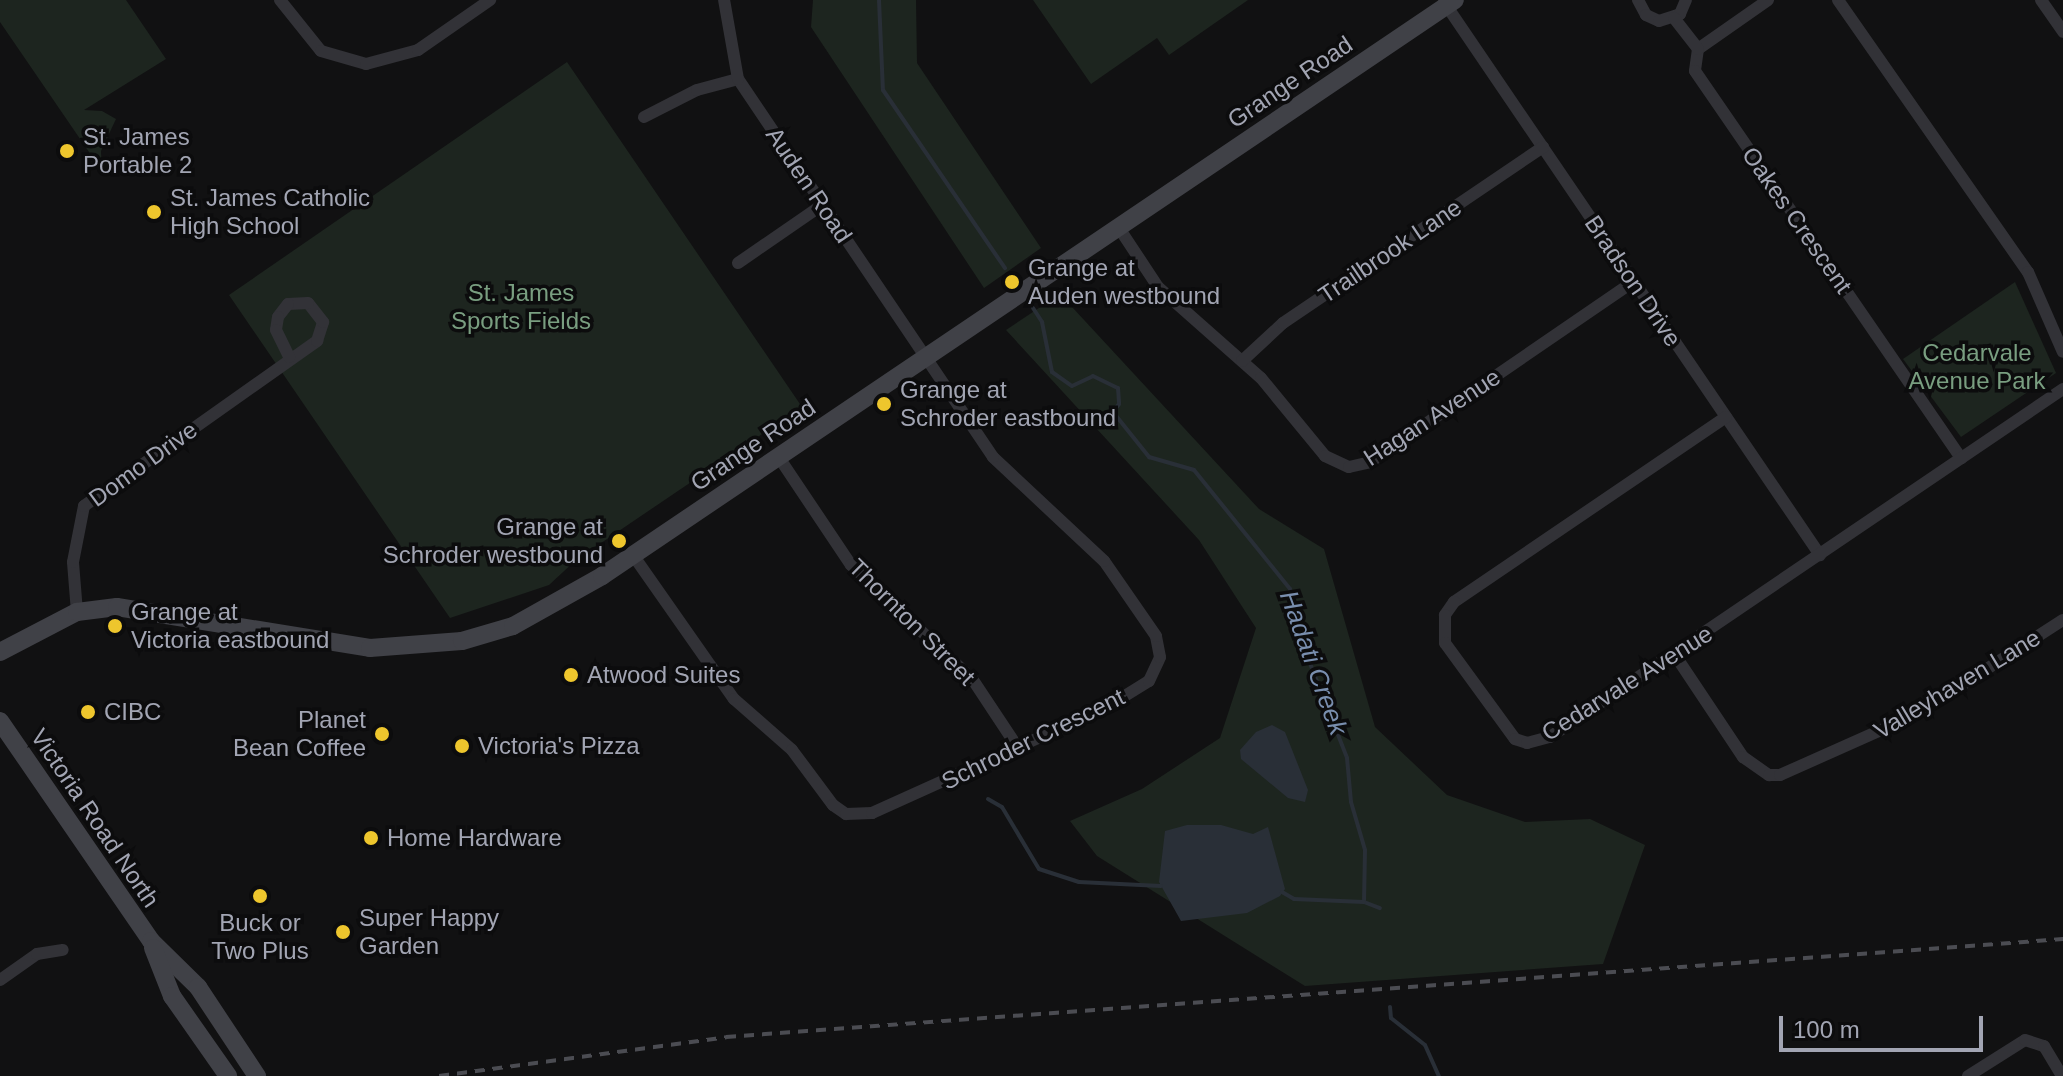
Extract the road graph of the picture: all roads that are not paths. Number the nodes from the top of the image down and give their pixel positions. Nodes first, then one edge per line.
1 (280, 0) edge
2 (490, 0) edge
3 (724, 0) edge
4 (1638, 0) edge
5 (1686, 0) edge
6 (1768, 0) edge
7 (1838, 0) edge
8 (2041, 0) edge
9 (1448, 2) edge
10 (1674, 18) junction
11 (2063, 32) edge
12 (1698, 49) junction
13 (738, 79) junction
14 (644, 117) dead end
15 (1543, 147) junction
16 (822, 205) junction
17 (1119, 228) junction
18 (738, 263) dead end
19 (1633, 282) junction
20 (2063, 352) edge
21 (289, 357) junction
22 (926, 358) junction
23 (1242, 361) junction
24 (2063, 389) edge
25 (1726, 417) junction
26 (778, 456) junction
27 (1961, 458) junction
28 (633, 555) junction
29 (1820, 555) junction
30 (77, 612) junction
31 (2063, 620) edge
32 (0, 652) edge
33 (1675, 655) junction
34 (0, 721) edge
35 (1018, 748) junction
36 (151, 941) junction
37 (63, 950) dead end
38 (0, 980) edge
39 (228, 1076) edge
40 (257, 1076) edge
41 (1968, 1076) edge
42 (2062, 1076) edge

1 - 2 street
3 - 13 street, Auden Road
4 - 10 street
5 - 10 street
6 - 12 street
7 - 20 street
8 - 11 street
9 - 15 street, Bradson Drive
9 - 17 main road, Grange Road
10 - 12 street
12 - 27 street, Oakes Crescent
13 - 14 street
13 - 16 street, Auden Road
15 - 19 street, Bradson Drive
15 - 23 street, Trailbrook Lane
16 - 18 street
16 - 22 street, Auden Road
17 - 22 main road, Grange Road
17 - 23 street, Hagan Avenue
19 - 23 street, Hagan Avenue
19 - 25 street, Bradson Drive
21 - 21 street, Domo Drive
21 - 30 street, Domo Drive
22 - 26 main road, Grange Road
22 - 35 street, Schroder Crescent
24 - 27 street, Cedarvale Avenue
25 - 29 street, Bradson Drive
25 - 33 street, Cedarvale Avenue
26 - 28 main road, Grange Road
26 - 35 street, Thornton Street
27 - 29 street, Cedarvale Avenue
28 - 30 main road, Grange Road
28 - 35 street, Schroder Crescent
29 - 33 street, Cedarvale Avenue
30 - 32 main road, Grange Road
31 - 33 street, Valleyhaven Lane
34 - 36 main road, Victoria Road North
36 - 39 main road, Victoria Road North
36 - 40 main road, Victoria Road North
37 - 38 street
41 - 42 street

